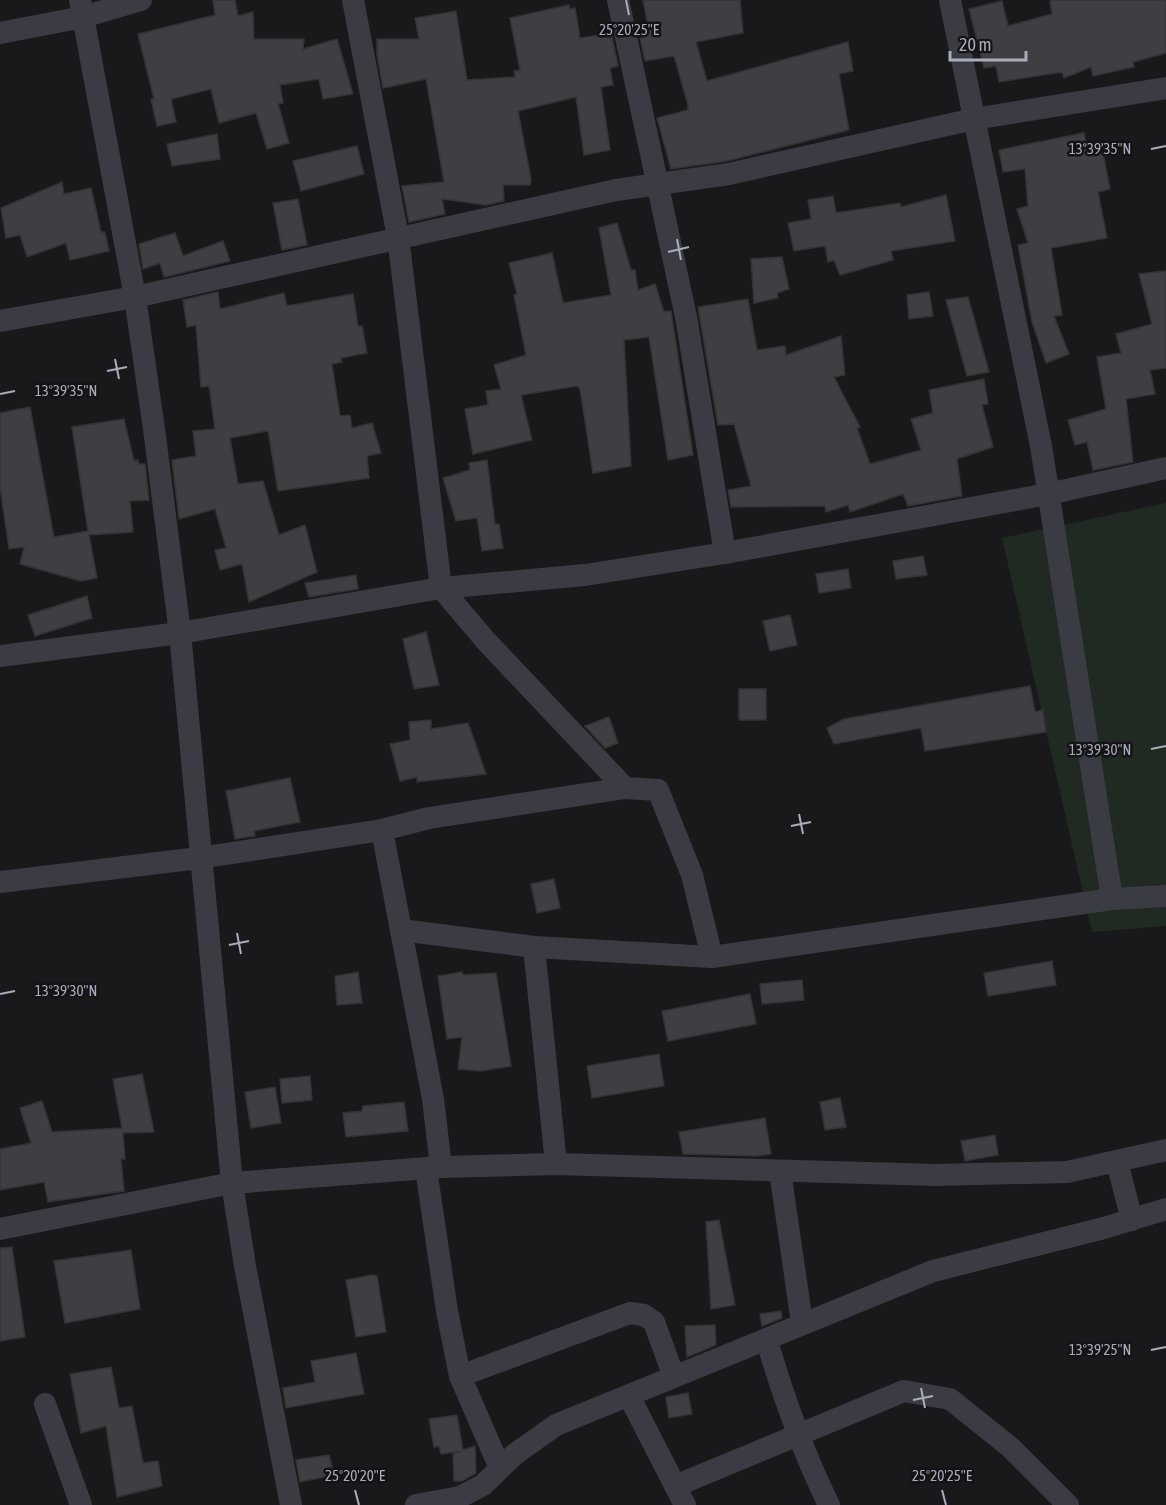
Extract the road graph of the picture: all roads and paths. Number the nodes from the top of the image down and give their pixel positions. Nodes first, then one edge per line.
1 (141, 0) edge
2 (353, 0) edge
3 (618, 0) edge
4 (950, 0) edge
5 (82, 9) edge
6 (0, 33) edge
7 (1166, 88) edge
8 (974, 119) junction
9 (658, 182) junction
10 (398, 237) junction
11 (135, 297) junction
12 (0, 321) edge
13 (1166, 468) edge
14 (1048, 494) junction
15 (725, 553) junction
16 (441, 588) junction
17 (180, 633) junction
18 (0, 656) edge
19 (625, 788) junction
20 (382, 831) junction
21 (200, 858) junction
22 (0, 882) edge
23 (1166, 896) edge
24 (1112, 899) junction
25 (401, 930) junction
26 (534, 946) junction
27 (712, 957) junction
28 (1166, 1150) edge
29 (1117, 1162) junction
30 (556, 1164) junction
31 (433, 1168) junction
32 (780, 1171) junction
33 (232, 1183) junction
34 (1166, 1209) edge
35 (1132, 1220) junction
36 (0, 1229) edge
37 (802, 1323) junction
38 (767, 1341) junction
39 (460, 1376) junction
40 (674, 1377) junction
41 (629, 1396) junction
42 (45, 1404) dead end
43 (797, 1435) junction
44 (500, 1468) junction
45 (680, 1495) edge
46 (81, 1505) edge
47 (291, 1505) edge
48 (416, 1505) edge
49 (829, 1505) edge
50 (1068, 1505) edge

1 - 5 street
2 - 10 street
3 - 9 street
4 - 8 street
5 - 6 street
5 - 11 street
7 - 8 street
8 - 9 street
8 - 14 street
9 - 10 street
9 - 15 street
10 - 11 street
10 - 16 street
11 - 12 street
11 - 17 street
13 - 14 street
14 - 15 street
14 - 24 street
15 - 16 street
16 - 17 street
16 - 19 street
17 - 18 street
17 - 21 street
19 - 20 street
19 - 27 street
20 - 21 street
20 - 25 street
21 - 22 street
21 - 33 street
23 - 24 street
24 - 27 street
25 - 26 street
25 - 31 street
26 - 27 street
26 - 30 street
28 - 29 street
29 - 32 street
29 - 35 street
30 - 31 street
30 - 32 street
31 - 33 street
31 - 39 street
32 - 37 street
33 - 36 street
33 - 47 street
34 - 35 street
35 - 37 street
37 - 38 street
38 - 40 street
38 - 43 street
39 - 40 street
39 - 44 street
40 - 41 street
41 - 44 street
41 - 45 street
42 - 46 street
43 - 45 street
43 - 49 street
43 - 50 street
44 - 48 street

